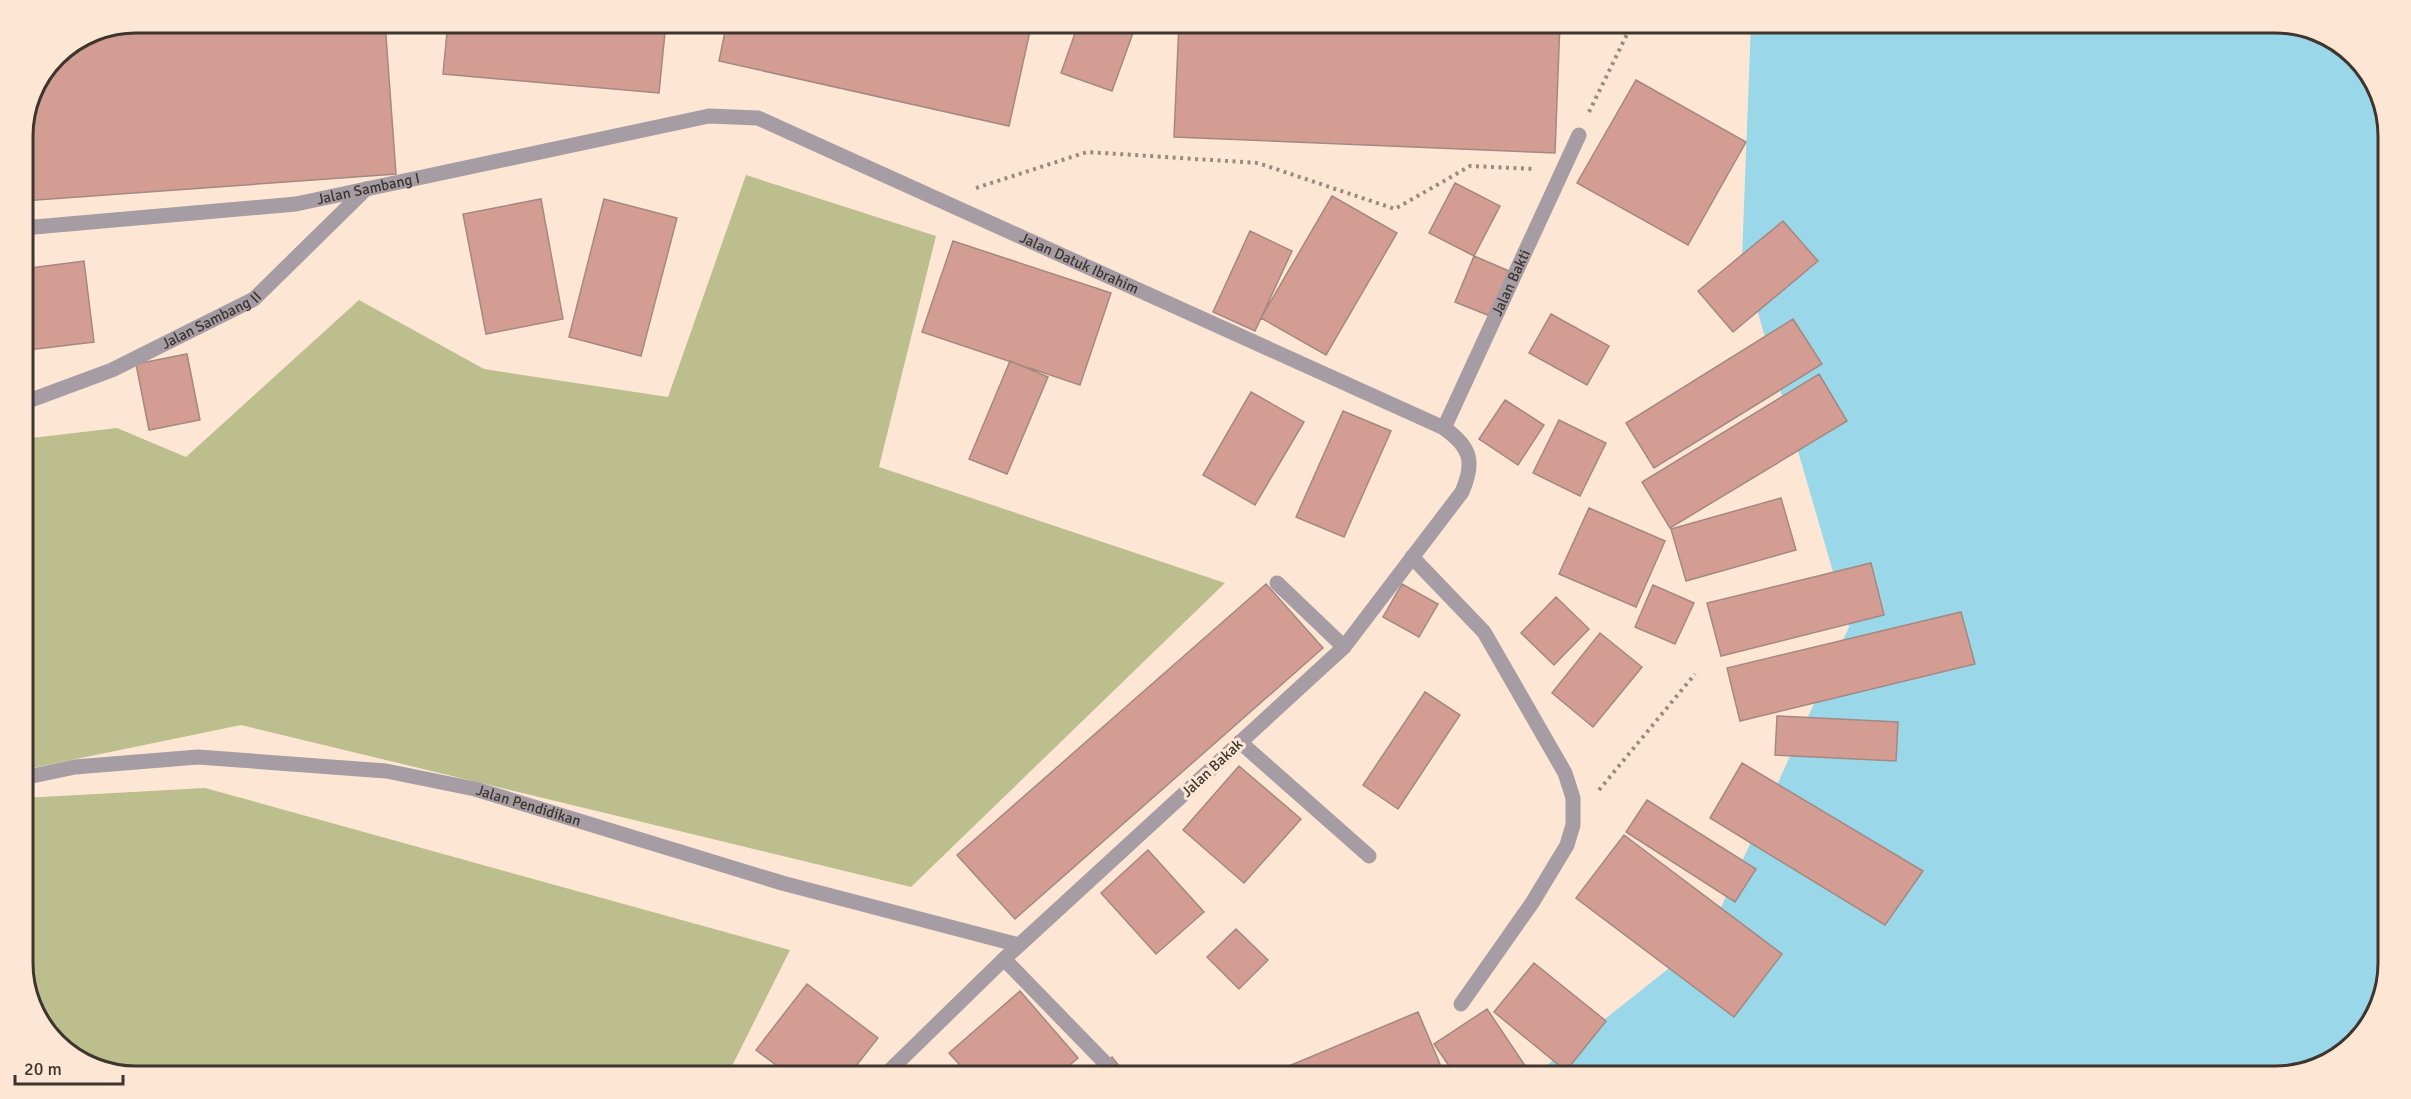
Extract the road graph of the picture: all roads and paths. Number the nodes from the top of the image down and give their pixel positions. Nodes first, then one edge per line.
1 (1628, 33) edge
2 (710, 116) joint
3 (1579, 135) joint
4 (1563, 170) junction
5 (366, 189) junction
6 (938, 200) junction
7 (33, 227) edge
8 (33, 399) edge
9 (1444, 428) junction
10 (1412, 557) junction
11 (1277, 583) dead end
12 (1344, 646) junction
13 (1695, 674) dead end
14 (1240, 742) junction
15 (33, 776) edge
16 (1596, 793) dead end
17 (1369, 856) dead end
18 (1019, 945) junction
19 (1004, 959) junction
20 (1461, 1004) dead end
21 (895, 1066) edge
22 (1108, 1066) edge

1 - 3 path
2 - 5 street, Jalan Sambang I
2 - 6 street, Jalan Datuk Ibrahim
3 - 4 street, Jalan Bakti
4 - 6 path
4 - 9 street, Jalan Bakti
5 - 7 street, Jalan Sambang I
5 - 8 street, Jalan Sambang II
6 - 9 street, Jalan Datuk Ibrahim
9 - 10 street, Jalan Bakak
10 - 12 street, Jalan Bakak
10 - 20 street
11 - 12 street
12 - 14 street, Jalan Bakak
13 - 16 path
14 - 17 street
14 - 18 street, Jalan Bakak
15 - 18 street, Jalan Pendidikan
18 - 19 street, Jalan Bakak
19 - 21 street, Jalan Bakak
19 - 22 street

